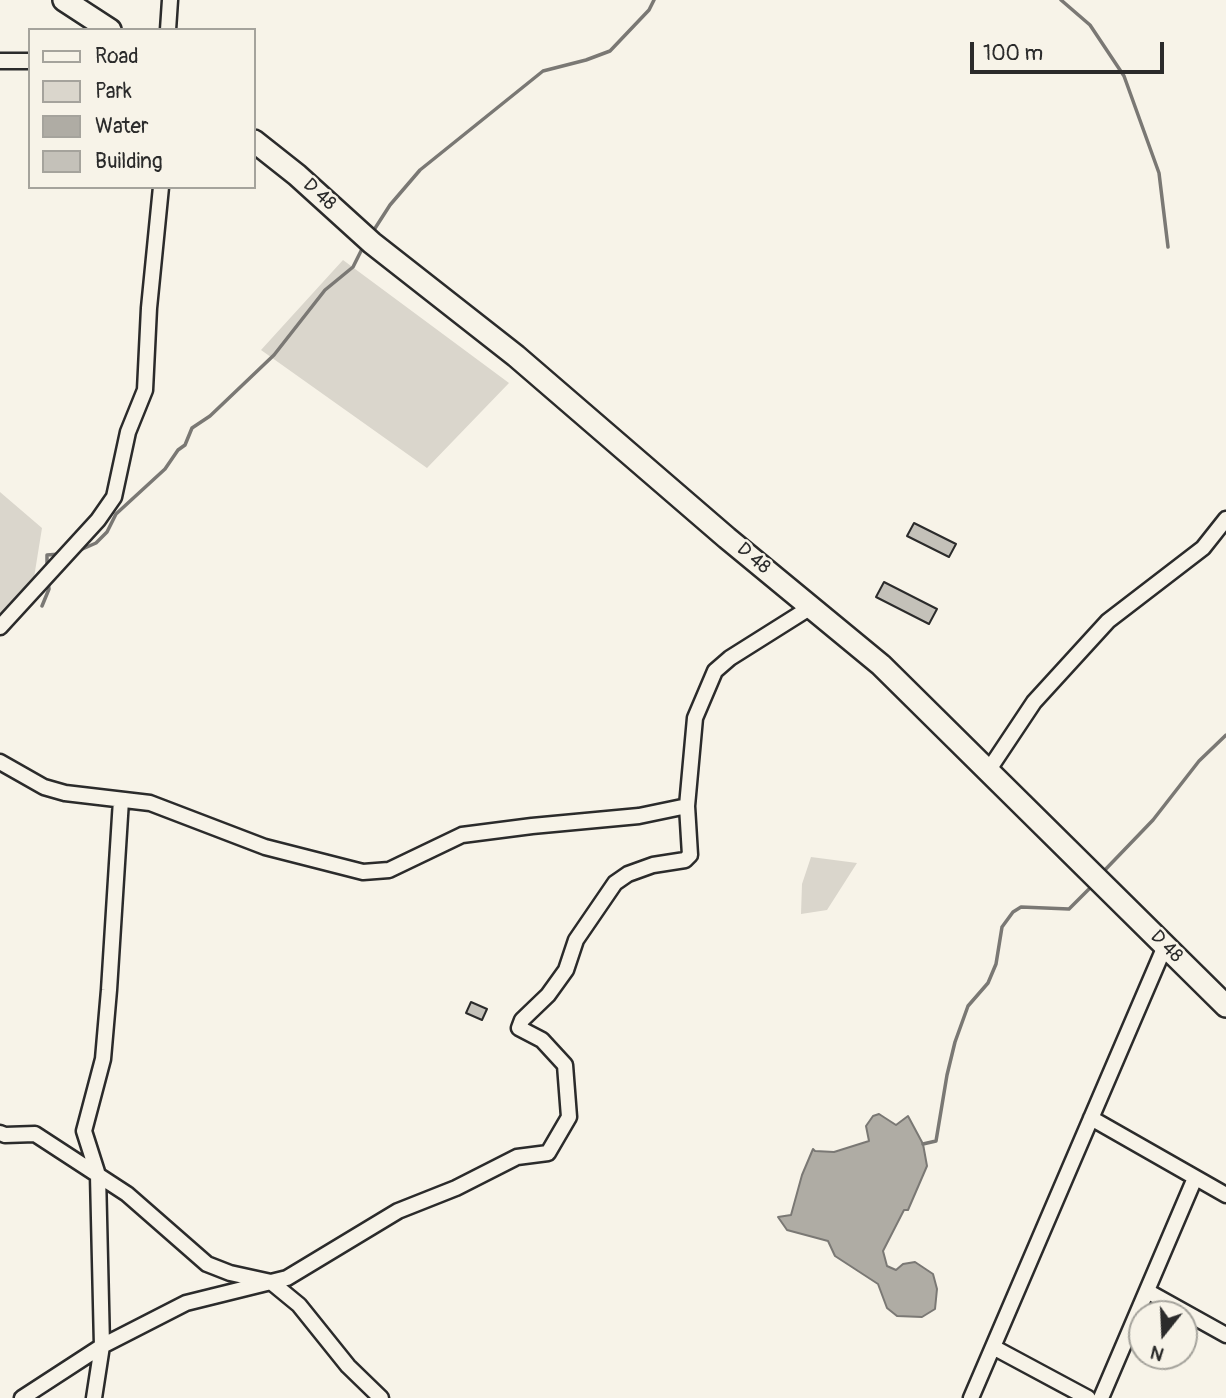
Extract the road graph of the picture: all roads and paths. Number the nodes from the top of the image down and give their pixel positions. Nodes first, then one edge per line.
1 (64, 0) edge
2 (170, 0) edge
3 (107, 28) edge
4 (168, 28) edge
5 (0, 61) edge
6 (28, 61) edge
7 (256, 143) edge
8 (161, 189) edge
9 (1226, 519) edge
10 (811, 607) junction
11 (0, 627) edge
12 (0, 762) edge
13 (988, 771) junction
14 (121, 800) junction
15 (687, 806) junction
16 (1165, 946) junction
17 (1226, 1006) edge
18 (1091, 1118) junction
19 (0, 1133) edge
20 (98, 1175) junction
21 (1195, 1178) junction
22 (1226, 1195) edge
23 (271, 1282) junction
24 (1147, 1291) junction
25 (1226, 1335) edge
26 (102, 1346) junction
27 (993, 1347) junction
28 (22, 1398) edge
29 (94, 1398) edge
30 (381, 1398) edge
31 (971, 1398) edge
32 (1088, 1398) edge
33 (1101, 1398) edge

1 - 3 street
2 - 4 street
5 - 6 street
7 - 10 street, D 48
8 - 11 street
9 - 13 street
10 - 13 street, D 48
10 - 15 street
12 - 14 street
13 - 16 street, D 48
14 - 15 street
14 - 20 street
15 - 23 street
16 - 17 street, D 48
16 - 18 street
18 - 21 street
18 - 27 street
19 - 20 street
20 - 23 street
20 - 26 street
21 - 22 street
21 - 24 street
23 - 26 street
23 - 30 street
24 - 25 street
24 - 33 street
26 - 28 street
26 - 29 street
27 - 31 street
27 - 32 street

